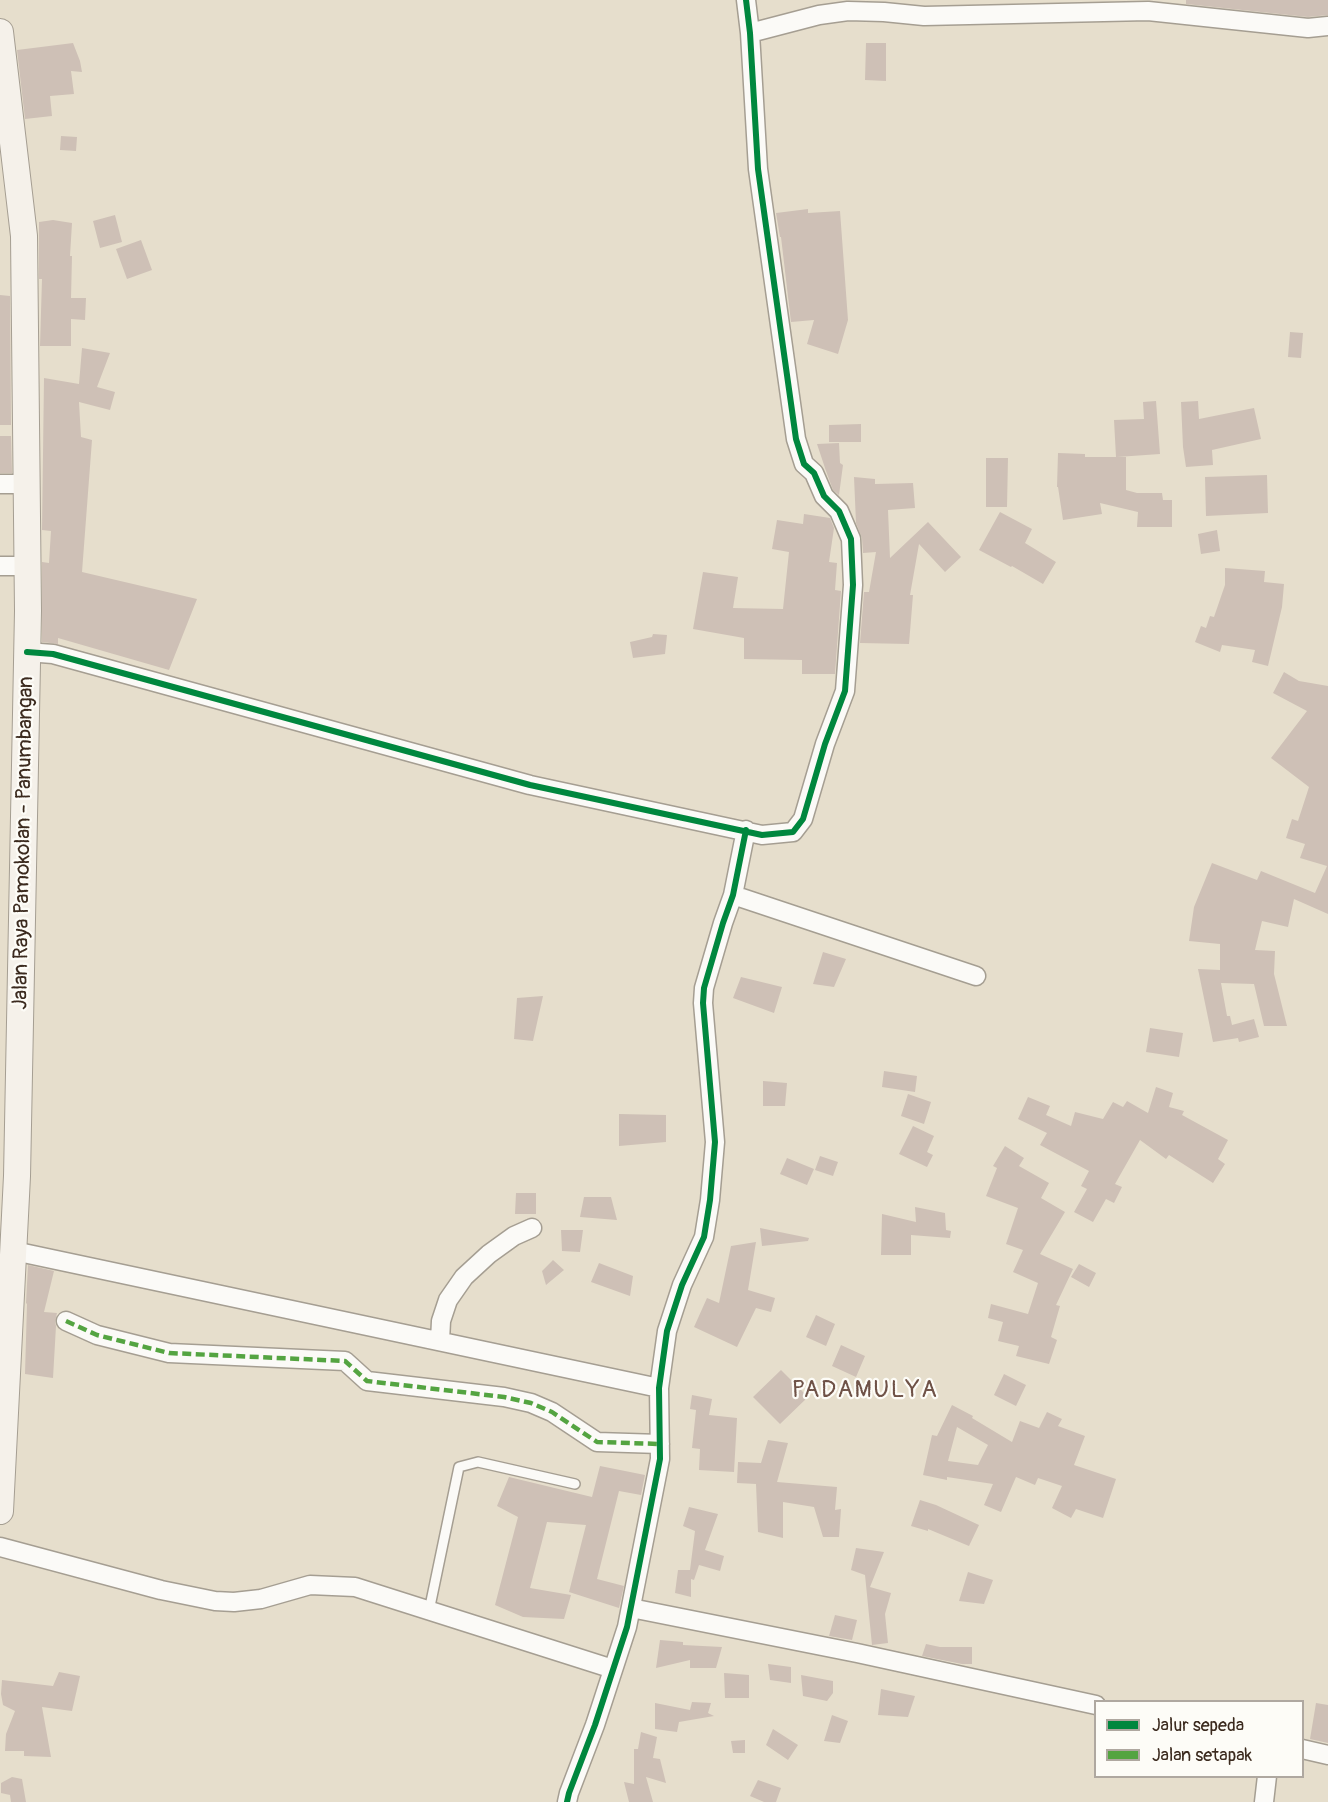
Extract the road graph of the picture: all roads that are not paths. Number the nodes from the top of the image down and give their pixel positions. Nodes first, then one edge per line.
1 (746, 0) edge
2 (1328, 26) edge
3 (0, 32) edge
4 (750, 33) junction
5 (0, 484) edge
6 (27, 484) junction
7 (0, 566) edge
8 (28, 566) junction
9 (27, 652) junction
10 (746, 830) junction
11 (733, 896) junction
12 (976, 976) dead end
13 (532, 1228) dead end
14 (14, 1251) junction
15 (66, 1321) dead end
16 (440, 1341) junction
17 (658, 1388) junction
18 (660, 1444) junction
19 (574, 1484) dead end
20 (0, 1511) edge
21 (0, 1547) edge
22 (631, 1608) junction
23 (429, 1611) junction
24 (613, 1669) junction
25 (1094, 1704) edge
26 (1304, 1749) edge
27 (1328, 1755) edge
28 (1267, 1778) edge
29 (567, 1802) edge
30 (1264, 1802) edge

1 - 4 street
2 - 4 street
3 - 6 main road, Jalan Raya Pamokolan - Panumbangan
4 - 10 street
5 - 6 street
6 - 8 main road, Jalan Raya Pamokolan - Panumbangan
7 - 8 street
8 - 9 main road, Jalan Raya Pamokolan - Panumbangan
9 - 10 street
9 - 14 main road, Jalan Raya Pamokolan - Panumbangan
10 - 11 street
11 - 12 street
11 - 17 street
13 - 16 street
14 - 16 street
14 - 20 main road, Jalan Raya Pamokolan - Panumbangan
15 - 18 street
16 - 17 street
17 - 18 street
18 - 22 street
19 - 23 lane
21 - 23 street
22 - 24 street
22 - 25 street
23 - 24 street
24 - 29 street
26 - 27 street
28 - 30 street

